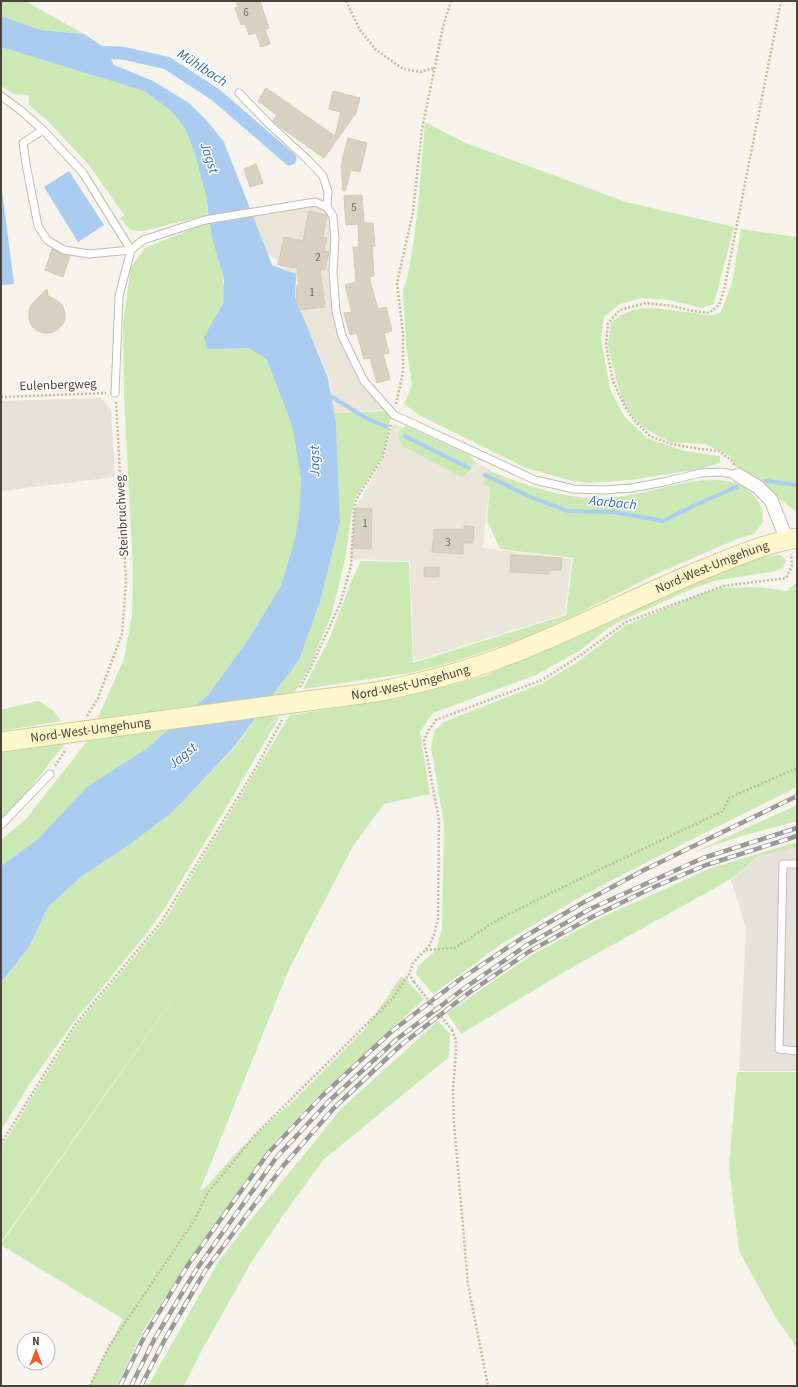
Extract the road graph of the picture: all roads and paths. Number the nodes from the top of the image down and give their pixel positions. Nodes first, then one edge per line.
1 (346, 1) edge
2 (451, 1) edge
3 (781, 1) edge
4 (434, 68) junction
5 (239, 93) dead end
6 (1, 96) edge
7 (43, 130) junction
8 (327, 207) junction
9 (131, 250) junction
10 (115, 393) junction
11 (1, 397) edge
12 (394, 415) junction
13 (738, 474) junction
14 (792, 539) edge
15 (298, 690) dead end
16 (86, 717) dead end
17 (283, 718) dead end
18 (1, 742) edge
19 (70, 742) dead end
20 (797, 768) edge
21 (50, 774) joint
22 (1, 825) edge
23 (797, 864) edge
24 (425, 950) junction
25 (409, 974) junction
26 (797, 1051) edge
27 (1, 1144) edge
28 (90, 1386) edge
29 (488, 1386) edge

1 - 4 path
2 - 4 path
3 - 13 path
4 - 12 path
5 - 8 lane
6 - 7 lane
7 - 9 lane
7 - 9 lane
8 - 9 lane
8 - 12 lane
9 - 10 lane
10 - 11 path, Eulenbergweg
10 - 16 path, Steinbruchweg
12 - 13 lane
12 - 15 path
13 - 14 street
14 - 18 main road, Nord-West-Umgehung, bridge
14 - 24 path
17 - 27 path
19 - 21 path
20 - 24 path
21 - 22 lane
23 - 26 lane
24 - 25 path
25 - 28 path
25 - 29 path, bridge

